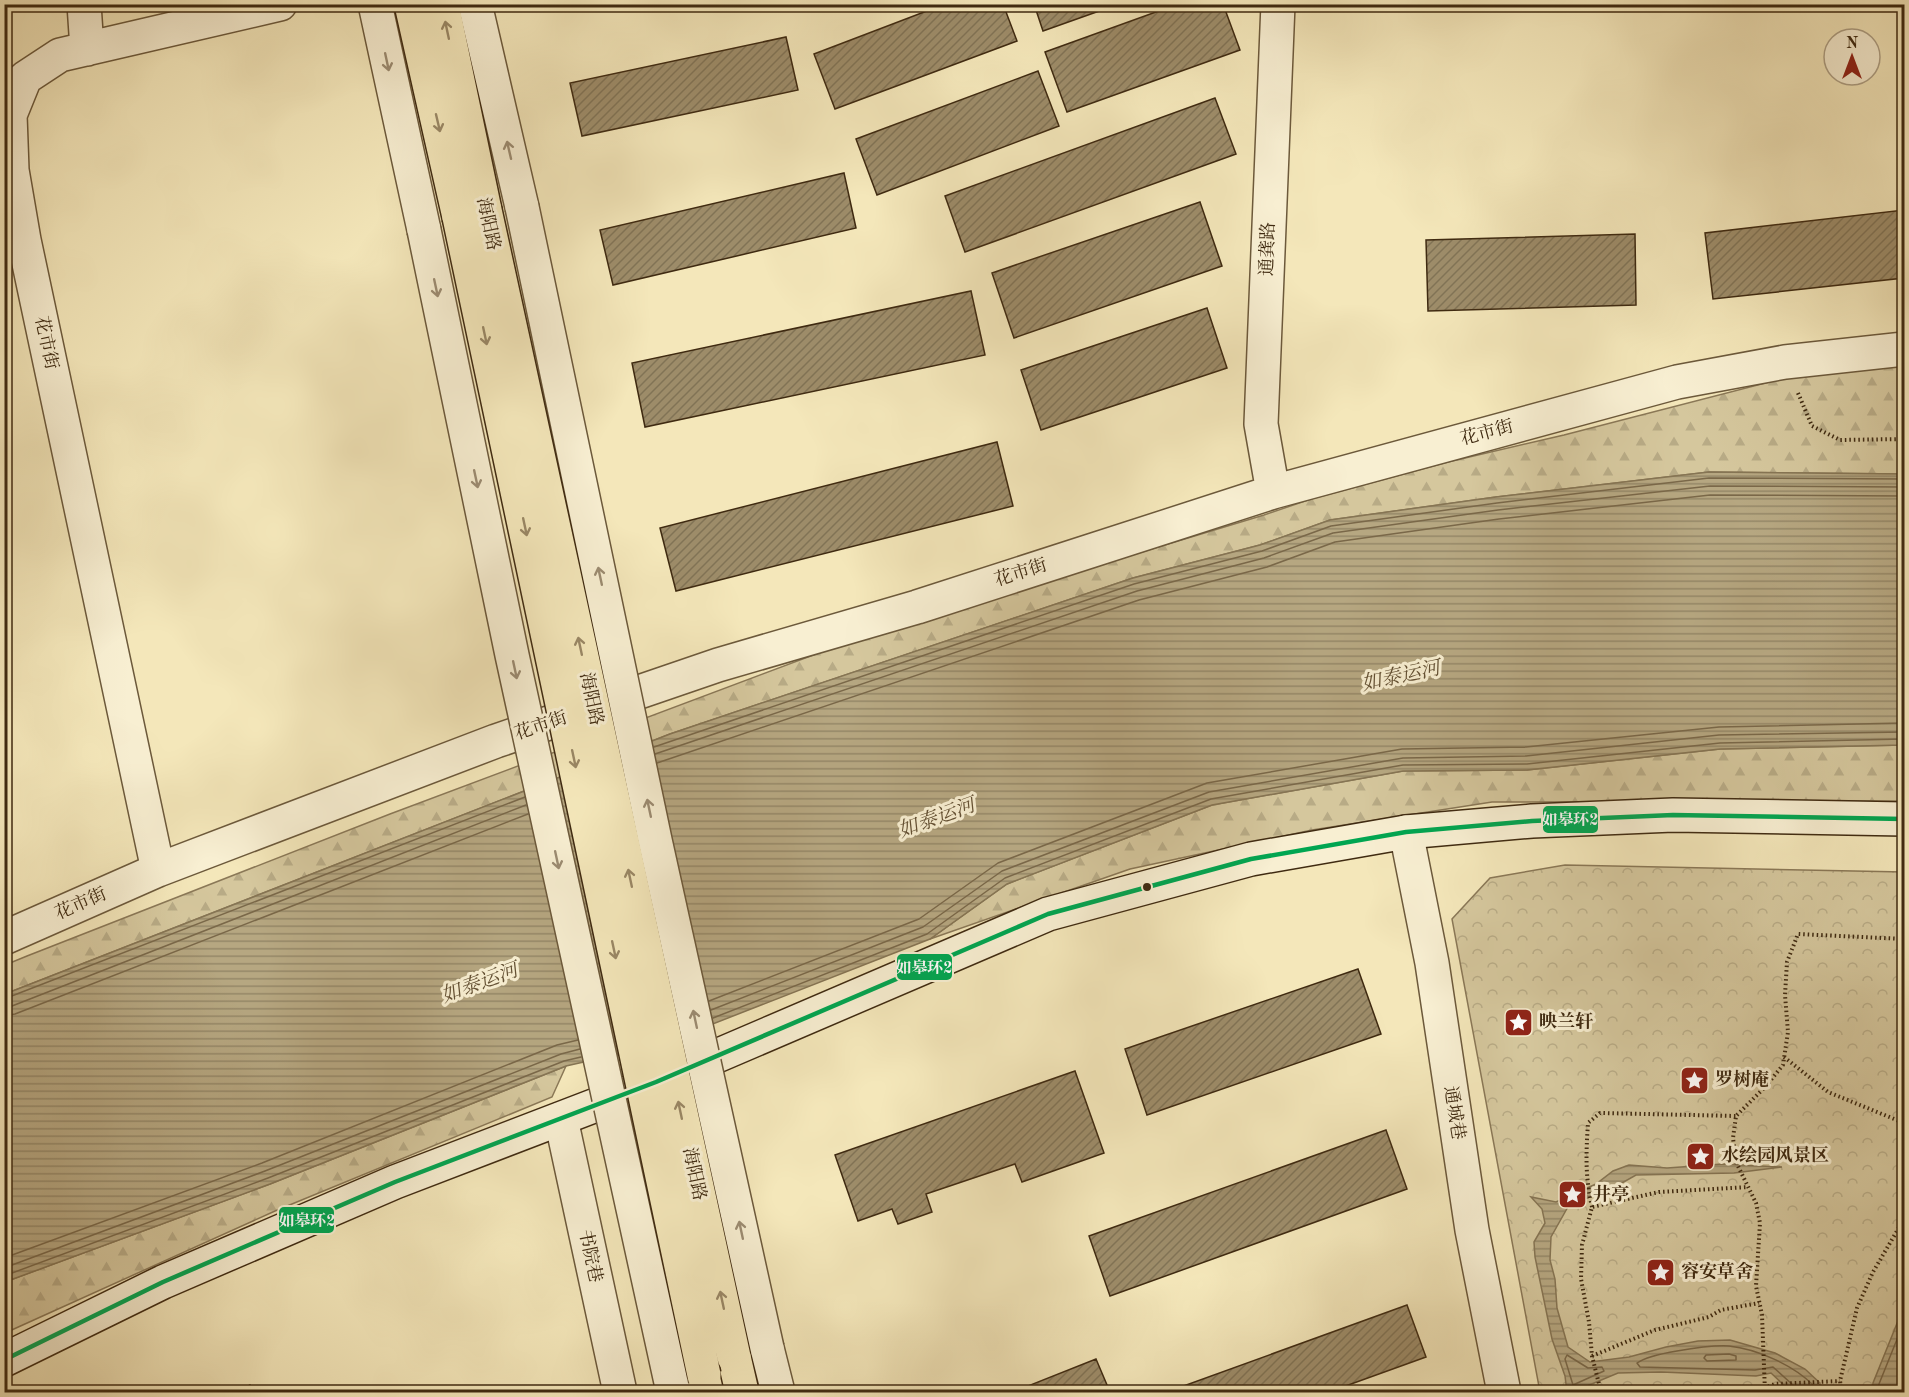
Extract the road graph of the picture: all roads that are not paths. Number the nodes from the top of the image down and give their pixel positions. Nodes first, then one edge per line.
1 (84, 4) edge
2 (280, 4) edge
3 (375, 4) edge
4 (411, 4) edge
5 (442, 4) edge
6 (475, 4) edge
7 (1278, 4) edge
8 (87, 49) junction
9 (472, 214) junction
10 (1905, 349) edge
11 (1273, 492) junction
12 (1905, 819) edge
13 (1406, 832) junction
14 (158, 870) junction
15 (4, 938) edge
16 (561, 1119) junction
17 (4, 1360) edge
18 (706, 1384) edge
19 (673, 1390) edge
20 (620, 1392) edge
21 (742, 1392) edge
22 (778, 1392) edge
23 (1504, 1392) edge

1 - 8 street
2 - 8 street, 花市街
3 -> 19 street, bridge
4 -> 9 main road, 海阳路
9 -> 5 main road, 海阳路
22 -> 6 street, bridge
7 - 11 street, 通龚路
8 - 14 street, 花市街
9 -> 18 main road, 海阳路, bridge
21 -> 9 main road, 海阳路, bridge
10 - 11 street, 花市街
11 - 14 street, 花市街
12 - 13 street
13 - 16 street
13 - 23 street, 通城巷
14 - 15 street, 花市街
16 - 17 street
16 - 20 street, 书院巷

